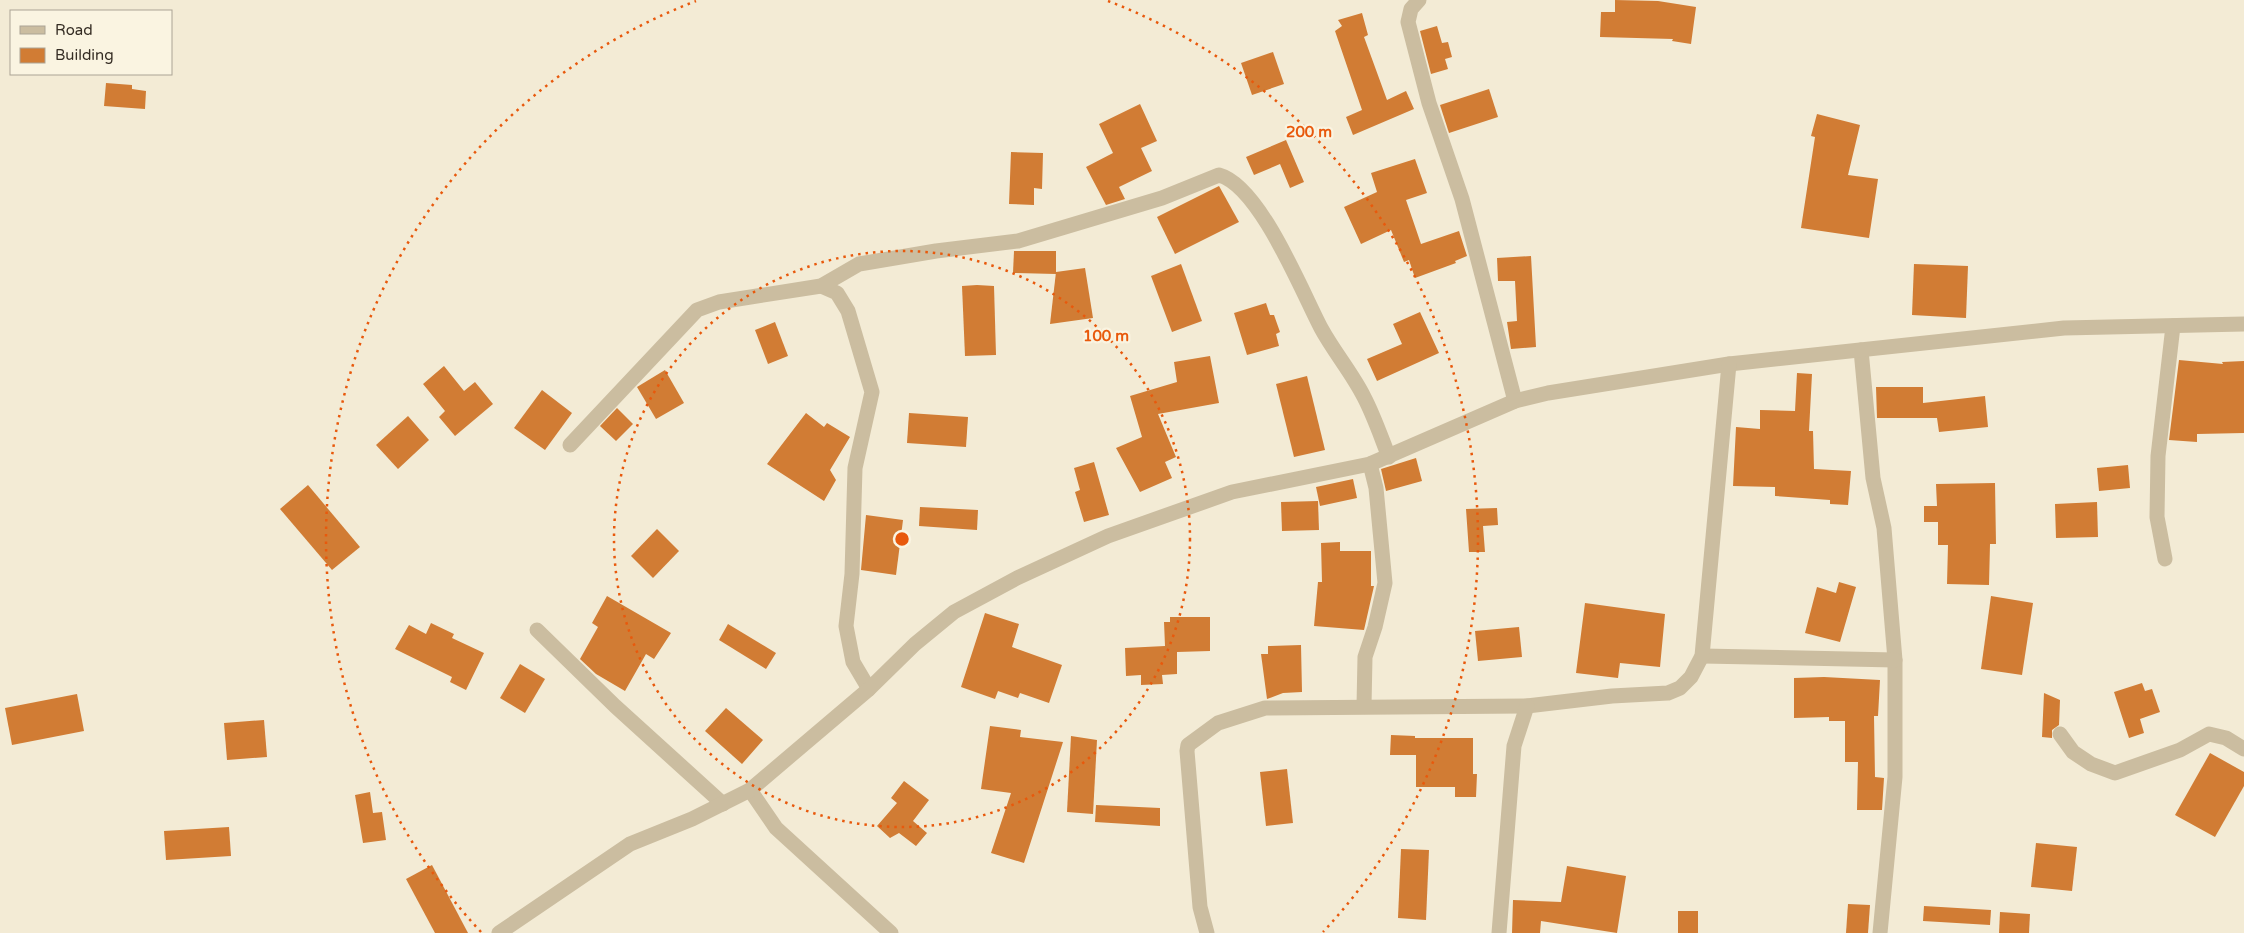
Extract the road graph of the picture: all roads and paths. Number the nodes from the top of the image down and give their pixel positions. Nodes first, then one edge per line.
1 (1419, 0) edge
2 (821, 286) junction
3 (2244, 324) edge
4 (2173, 326) junction
5 (1861, 350) junction
6 (1729, 364) junction
7 (1515, 401) junction
8 (570, 445) dead end
9 (1389, 457) junction
10 (1370, 464) junction
11 (2165, 558) dead end
12 (537, 630) dead end
13 (1702, 656) junction
14 (1894, 660) junction
15 (868, 689) junction
16 (1364, 706) junction
17 (1527, 706) junction
18 (2060, 734) dead end
19 (2244, 749) edge
20 (750, 790) junction
21 (723, 804) junction
22 (499, 933) edge
23 (891, 933) edge
24 (1207, 933) edge
25 (1499, 933) edge
26 (1880, 933) edge

1 - 7 street
2 - 8 street
2 - 9 street
2 - 15 street
3 - 4 street
4 - 5 street
4 - 11 street
5 - 6 street
5 - 14 street
6 - 7 street
6 - 13 street
7 - 9 street
9 - 10 street
10 - 15 street
10 - 16 street
12 - 21 street
13 - 14 street
13 - 17 street
14 - 26 street
15 - 20 street
16 - 17 street
16 - 24 street
17 - 25 street
18 - 19 street
20 - 21 street
20 - 23 street
21 - 22 street

